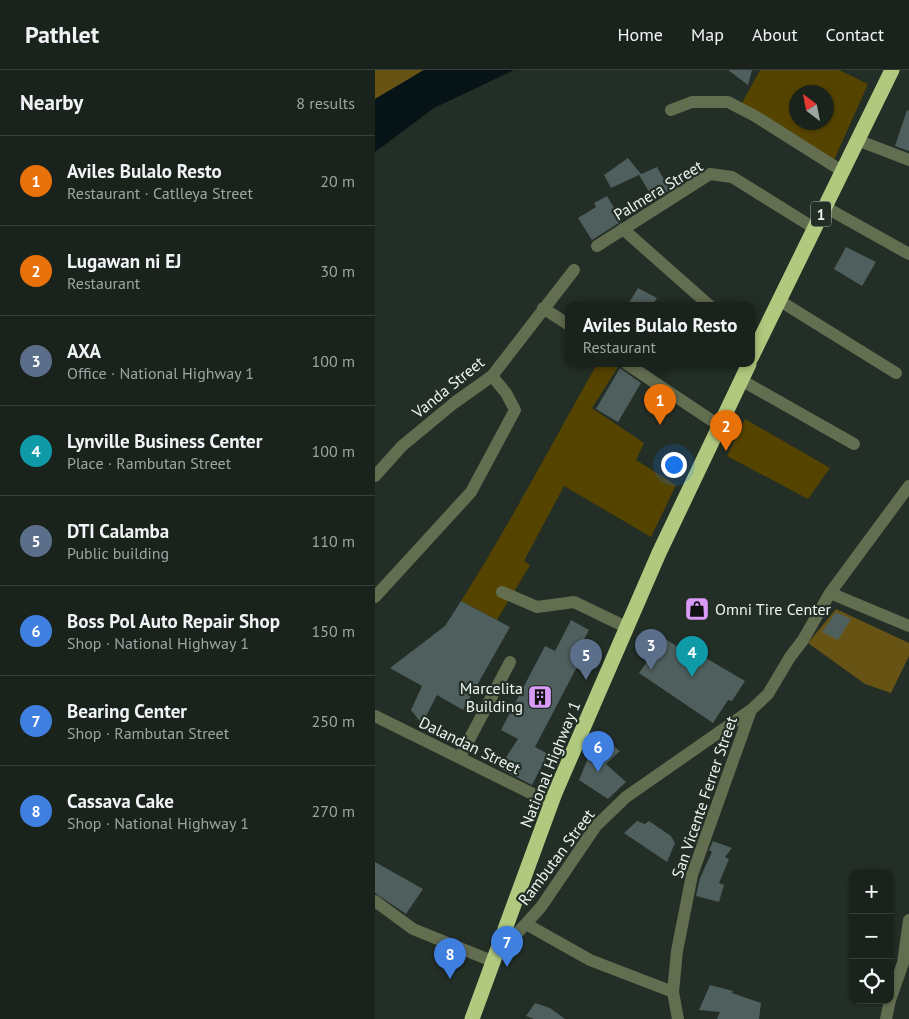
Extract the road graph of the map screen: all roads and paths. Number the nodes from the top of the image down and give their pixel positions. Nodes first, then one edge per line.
1 (891, 70) edge
2 (671, 110) dead end
3 (857, 140) junction
4 (909, 160) edge
5 (842, 171) junction
6 (825, 207) junction
7 (814, 228) junction
8 (623, 229) junction
9 (597, 246) dead end
10 (909, 254) edge
11 (574, 270) dead end
12 (780, 301) junction
13 (705, 302) edge
14 (543, 308) junction
15 (565, 322) edge
16 (755, 346) edge
17 (632, 367) edge
18 (748, 367) edge
19 (896, 374) dead end
20 (491, 376) junction
21 (741, 380) junction
22 (720, 426) junction
23 (854, 444) dead end
24 (375, 476) edge
25 (909, 486) edge
26 (502, 592) dead end
27 (831, 593) junction
28 (375, 597) edge
29 (909, 626) edge
30 (627, 627) junction
31 (510, 662) dead end
32 (751, 710) junction
33 (375, 716) edge
34 (459, 757) junction
35 (551, 803) junction
36 (375, 900) edge
37 (909, 920) edge
38 (525, 924) junction
39 (492, 961) junction
40 (906, 964) edge
41 (894, 991) edge
42 (673, 992) junction
43 (889, 1004) edge
44 (475, 1018) edge
45 (678, 1019) edge
46 (886, 1019) edge

1 - 3 highway, 1
2 - 5 street
3 - 4 street
3 - 5 highway, 1
5 - 6 highway, 1
6 - 7 highway, 1
6 - 10 street
7 - 8 street, Palmera Street
7 - 12 highway, 1
8 - 9 street, Palmera Street
8 - 13 street
11 - 14 street, Vanda Street
12 - 16 highway, 1
12 - 19 street
14 - 15 street
14 - 20 street, Vanda Street
17 - 22 street
18 - 21 highway, National Highway 1
20 - 24 street, Vanda Street
20 - 28 street
21 - 22 highway, National Highway 1
21 - 23 street
22 - 30 highway, National Highway 1
25 - 27 street, San Vicente Ferrer Street
26 - 30 street
27 - 29 street
27 - 32 street, San Vicente Ferrer Street
30 - 35 highway, National Highway 1
31 - 34 street
32 - 38 street, Rambutan Street
32 - 42 street, San Vicente Ferrer Street
33 - 34 street, Dalandan Street
34 - 35 street, Dalandan Street
35 - 39 highway, National Highway 1
36 - 39 street
37 - 40 street
38 - 39 street, Rambutan Street
38 - 42 street
39 - 44 highway, National Highway 1
40 - 41 street
42 - 45 street, San Vicente Ferrer Street
43 - 46 street

